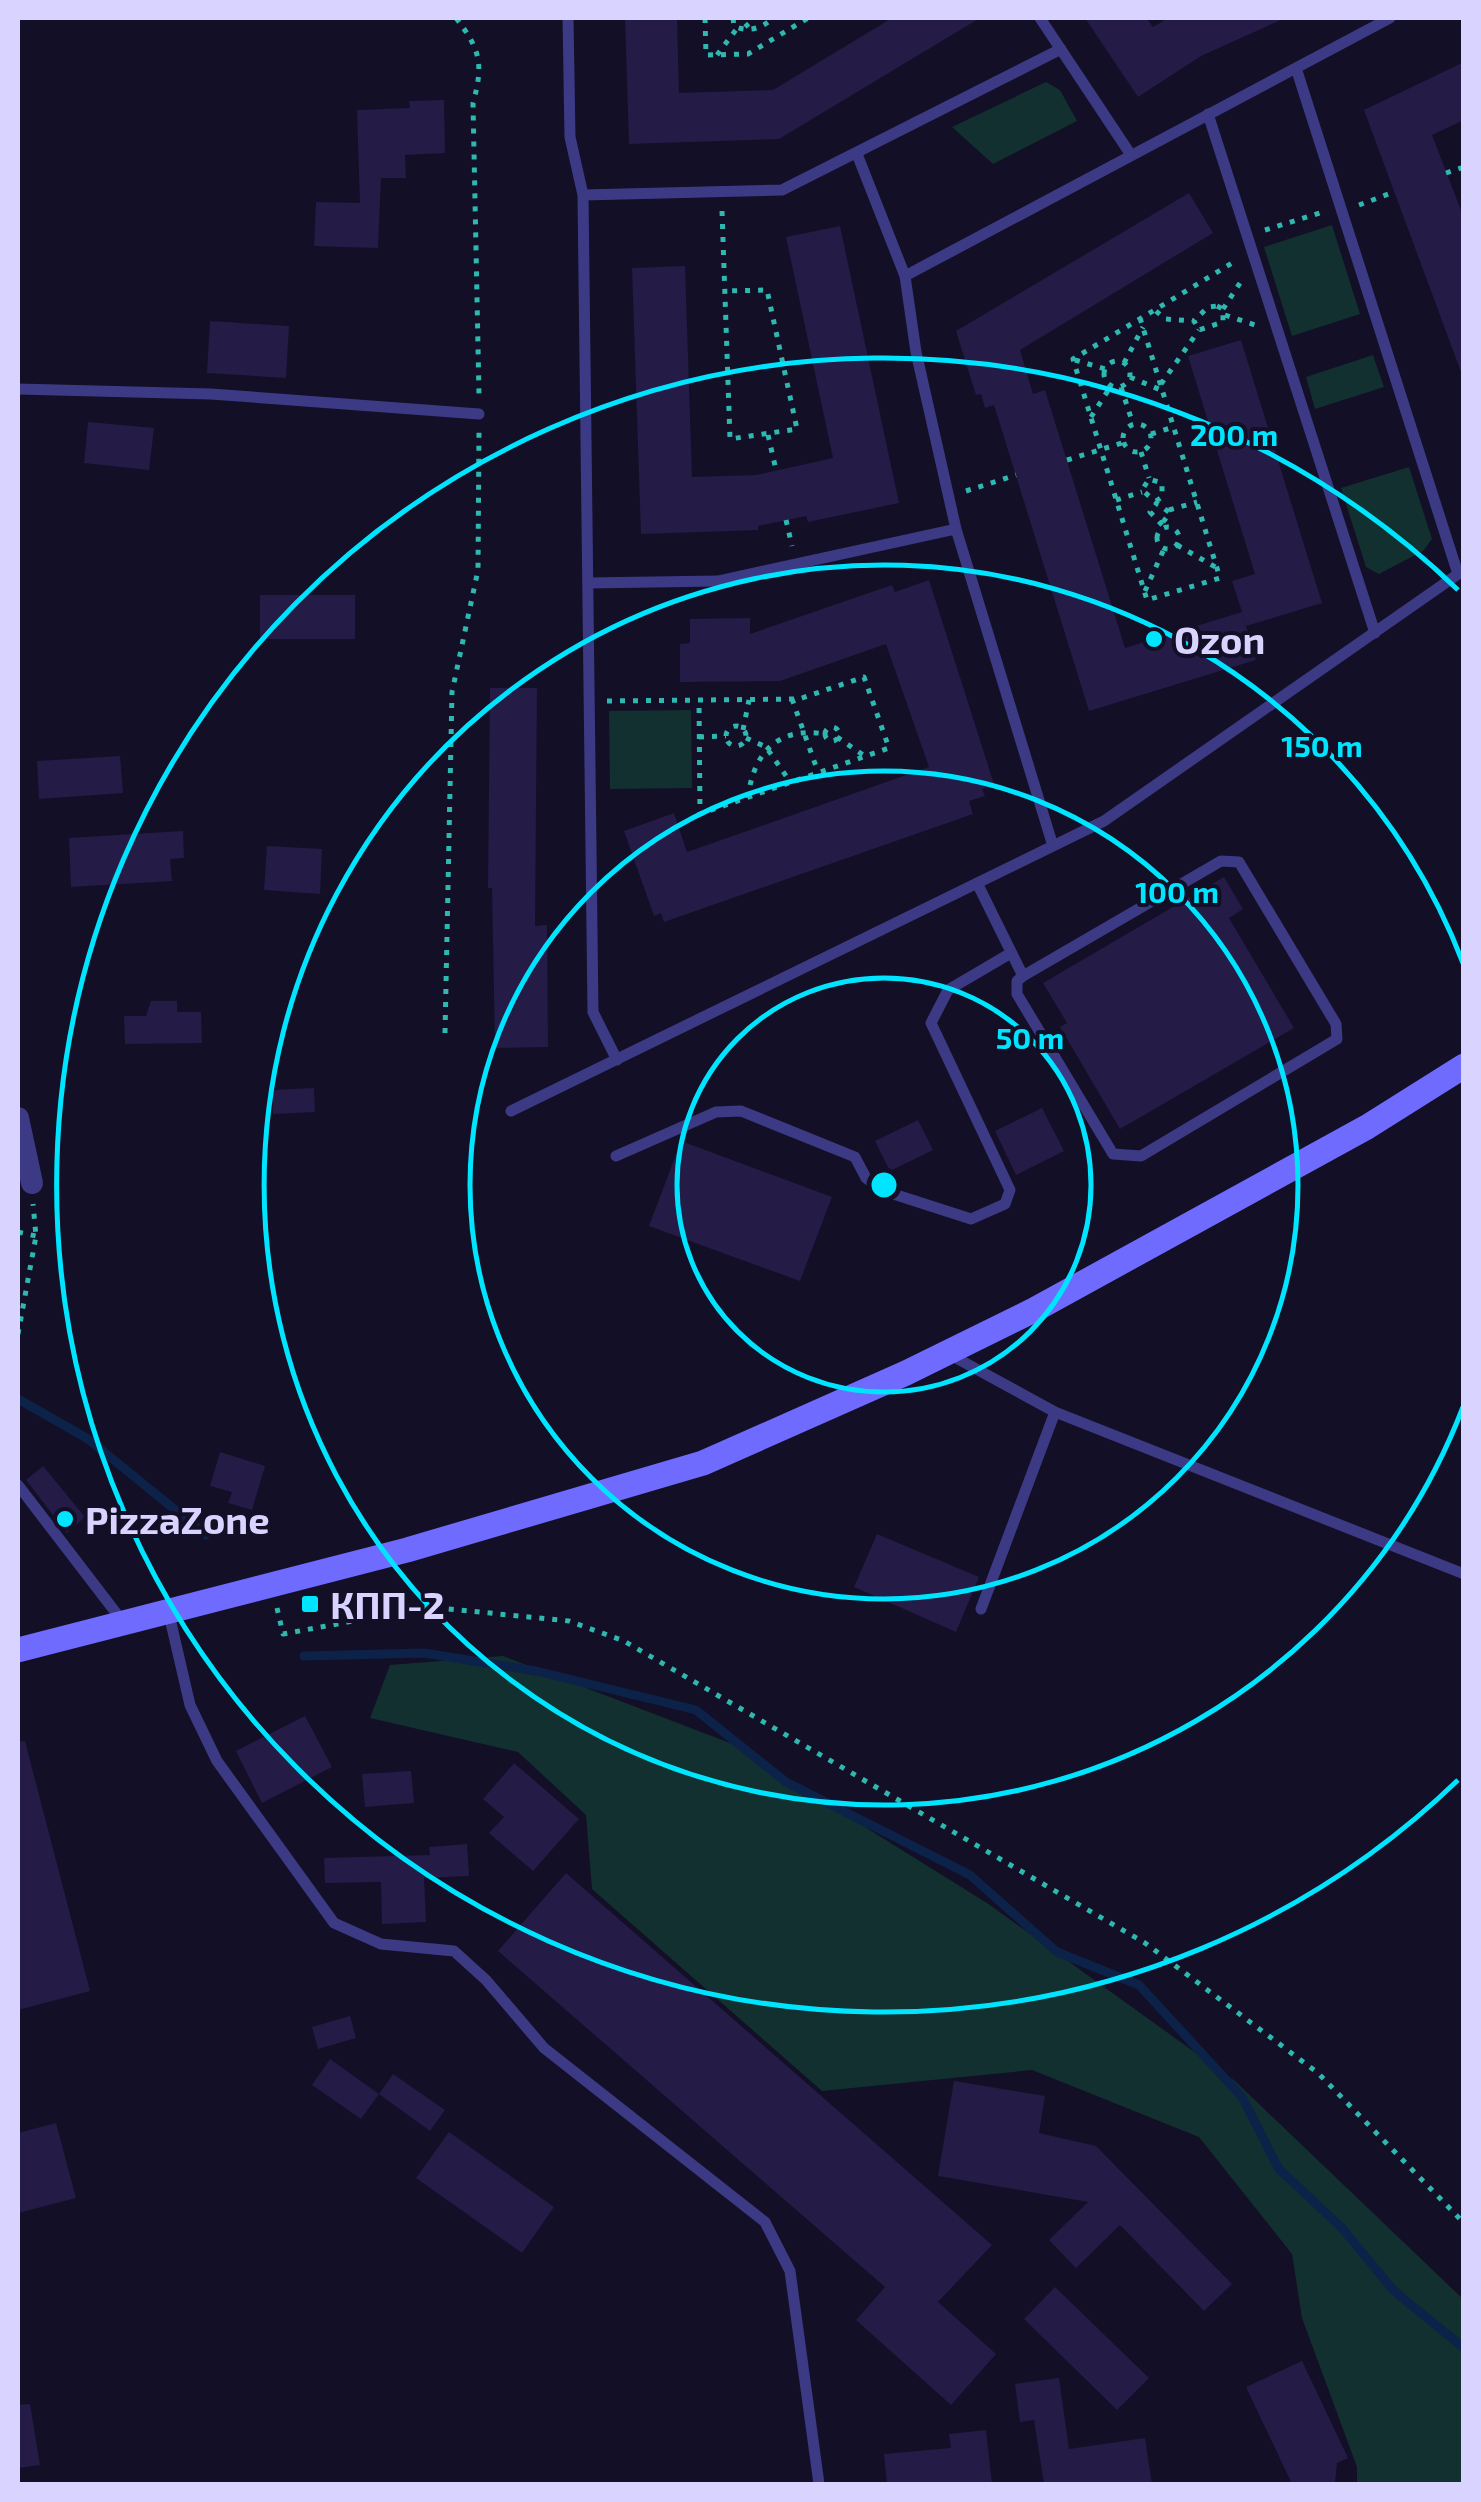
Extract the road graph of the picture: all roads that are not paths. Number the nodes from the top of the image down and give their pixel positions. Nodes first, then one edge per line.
1 (568, 18) edge
2 (1040, 18) edge
3 (1390, 18) edge
4 (1061, 49) junction
5 (1296, 68) junction
6 (1208, 114) junction
7 (857, 154) junction
8 (1131, 156) junction
9 (583, 195) junction
10 (905, 276) junction
11 (18, 389) edge
12 (479, 414) road end
13 (956, 529) junction
14 (1461, 572) edge
15 (588, 583) junction
16 (1375, 634) junction
17 (1053, 846) junction
18 (977, 884) junction
19 (1011, 953) junction
20 (1022, 976) junction
21 (617, 1060) junction
22 (1464, 1066) edge
23 (511, 1111) dead end
24 (18, 1118) edge
25 (616, 1156) dead end
26 (32, 1183) road end
27 (947, 1353) junction
28 (1055, 1412) junction
29 (18, 1485) edge
30 (1464, 1574) edge
31 (982, 1608) dead end
32 (168, 1610) junction
33 (123, 1622) junction
34 (18, 1650) edge
35 (820, 2484) edge

1 - 9 lane
2 - 4 lane
3 - 5 lane
4 - 7 lane
4 - 8 lane
5 - 6 lane
5 - 14 lane
6 - 8 lane
6 - 16 lane
7 - 9 lane
7 - 10 lane
8 - 10 lane
9 - 15 lane
10 - 13 lane
11 - 12 lane
13 - 15 lane
13 - 17 lane
14 - 16 lane
15 - 21 lane
16 - 17 lane
17 - 18 lane
18 - 19 lane
18 - 21 lane
19 - 20 lane
19 - 25 lane
20 - 20 lane
21 - 23 lane
22 - 27 street
24 - 26 street
27 - 28 lane
27 - 32 street
28 - 30 lane
28 - 31 lane
29 - 33 lane
32 - 33 street
32 - 35 lane
33 - 34 street

